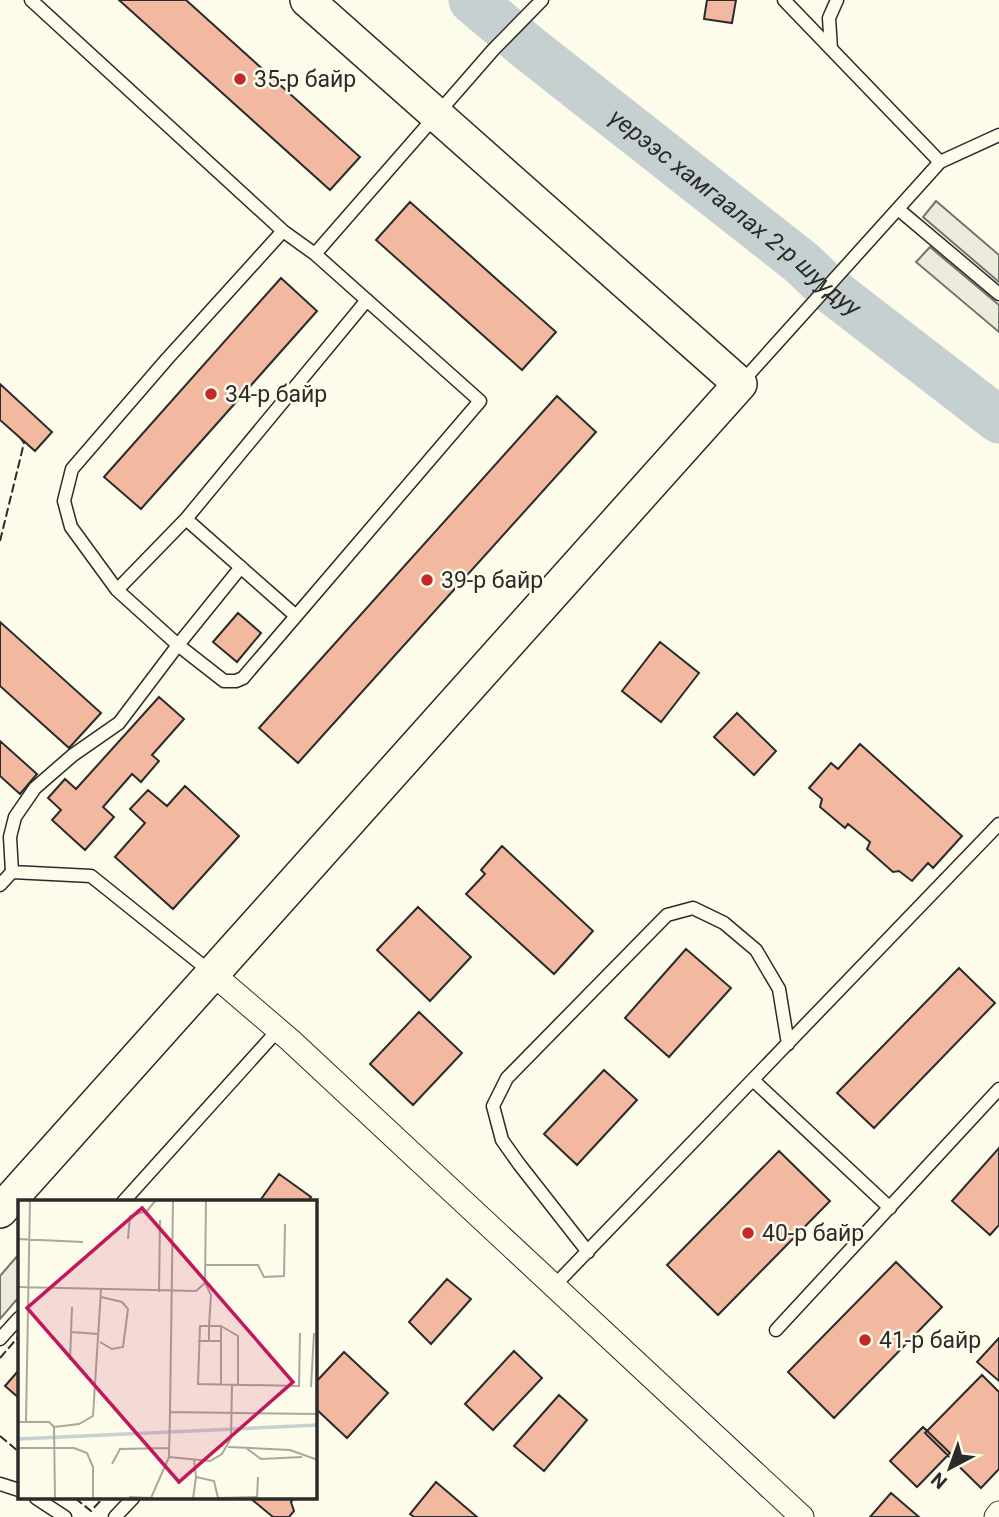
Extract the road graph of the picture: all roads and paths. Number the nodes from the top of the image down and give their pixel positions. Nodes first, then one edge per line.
1 (32, 0) edge
2 (307, 0) edge
3 (542, 0) edge
4 (784, 0) edge
5 (837, 0) edge
6 (831, 49) junction
7 (437, 116) junction
8 (999, 135) edge
9 (940, 162) junction
10 (898, 209) junction
11 (283, 231) junction
12 (315, 254) junction
13 (999, 294) edge
14 (367, 300) junction
15 (740, 384) junction
16 (186, 519) junction
17 (241, 567) junction
18 (117, 590) junction
19 (296, 616) junction
20 (178, 645) junction
21 (999, 824) edge
22 (12, 872) junction
23 (0, 884) edge
24 (213, 974) junction
25 (278, 1030) junction
26 (788, 1044) junction
27 (753, 1080) junction
28 (999, 1089) edge
29 (125, 1200) edge
30 (890, 1208) junction
31 (0, 1211) edge
32 (588, 1252) junction
33 (554, 1286) junction
34 (18, 1319) edge
35 (776, 1330) dead end
36 (0, 1339) edge
37 (0, 1484) edge
38 (18, 1490) edge
39 (39, 1500) edge
40 (131, 1500) edge
41 (65, 1517) edge
42 (116, 1517) edge
43 (802, 1517) edge

1 - 11 lane
2 - 7 main road
3 - 7 lane
4 - 6 lane
5 - 6 lane
6 - 9 lane
7 - 12 lane
7 - 15 main road
8 - 9 lane
9 - 10 lane
10 - 13 lane
10 - 15 lane
11 - 12 lane
11 - 18 lane
12 - 14 lane
14 - 16 lane
14 - 19 lane
15 - 24 main road
16 - 17 lane
16 - 18 lane
17 - 19 lane
17 - 20 lane
18 - 20 lane
19 - 20 lane
20 - 22 lane
21 - 26 lane
22 - 23 lane
22 - 24 lane
24 - 25 street
24 - 31 main road
25 - 29 lane
25 - 33 street
26 - 27 lane
26 - 32 lane
27 - 30 lane
27 - 32 lane
28 - 30 lane
30 - 35 lane
32 - 33 lane
33 - 43 street
34 - 36 lane
37 - 38 lane
39 - 41 lane
40 - 42 lane

